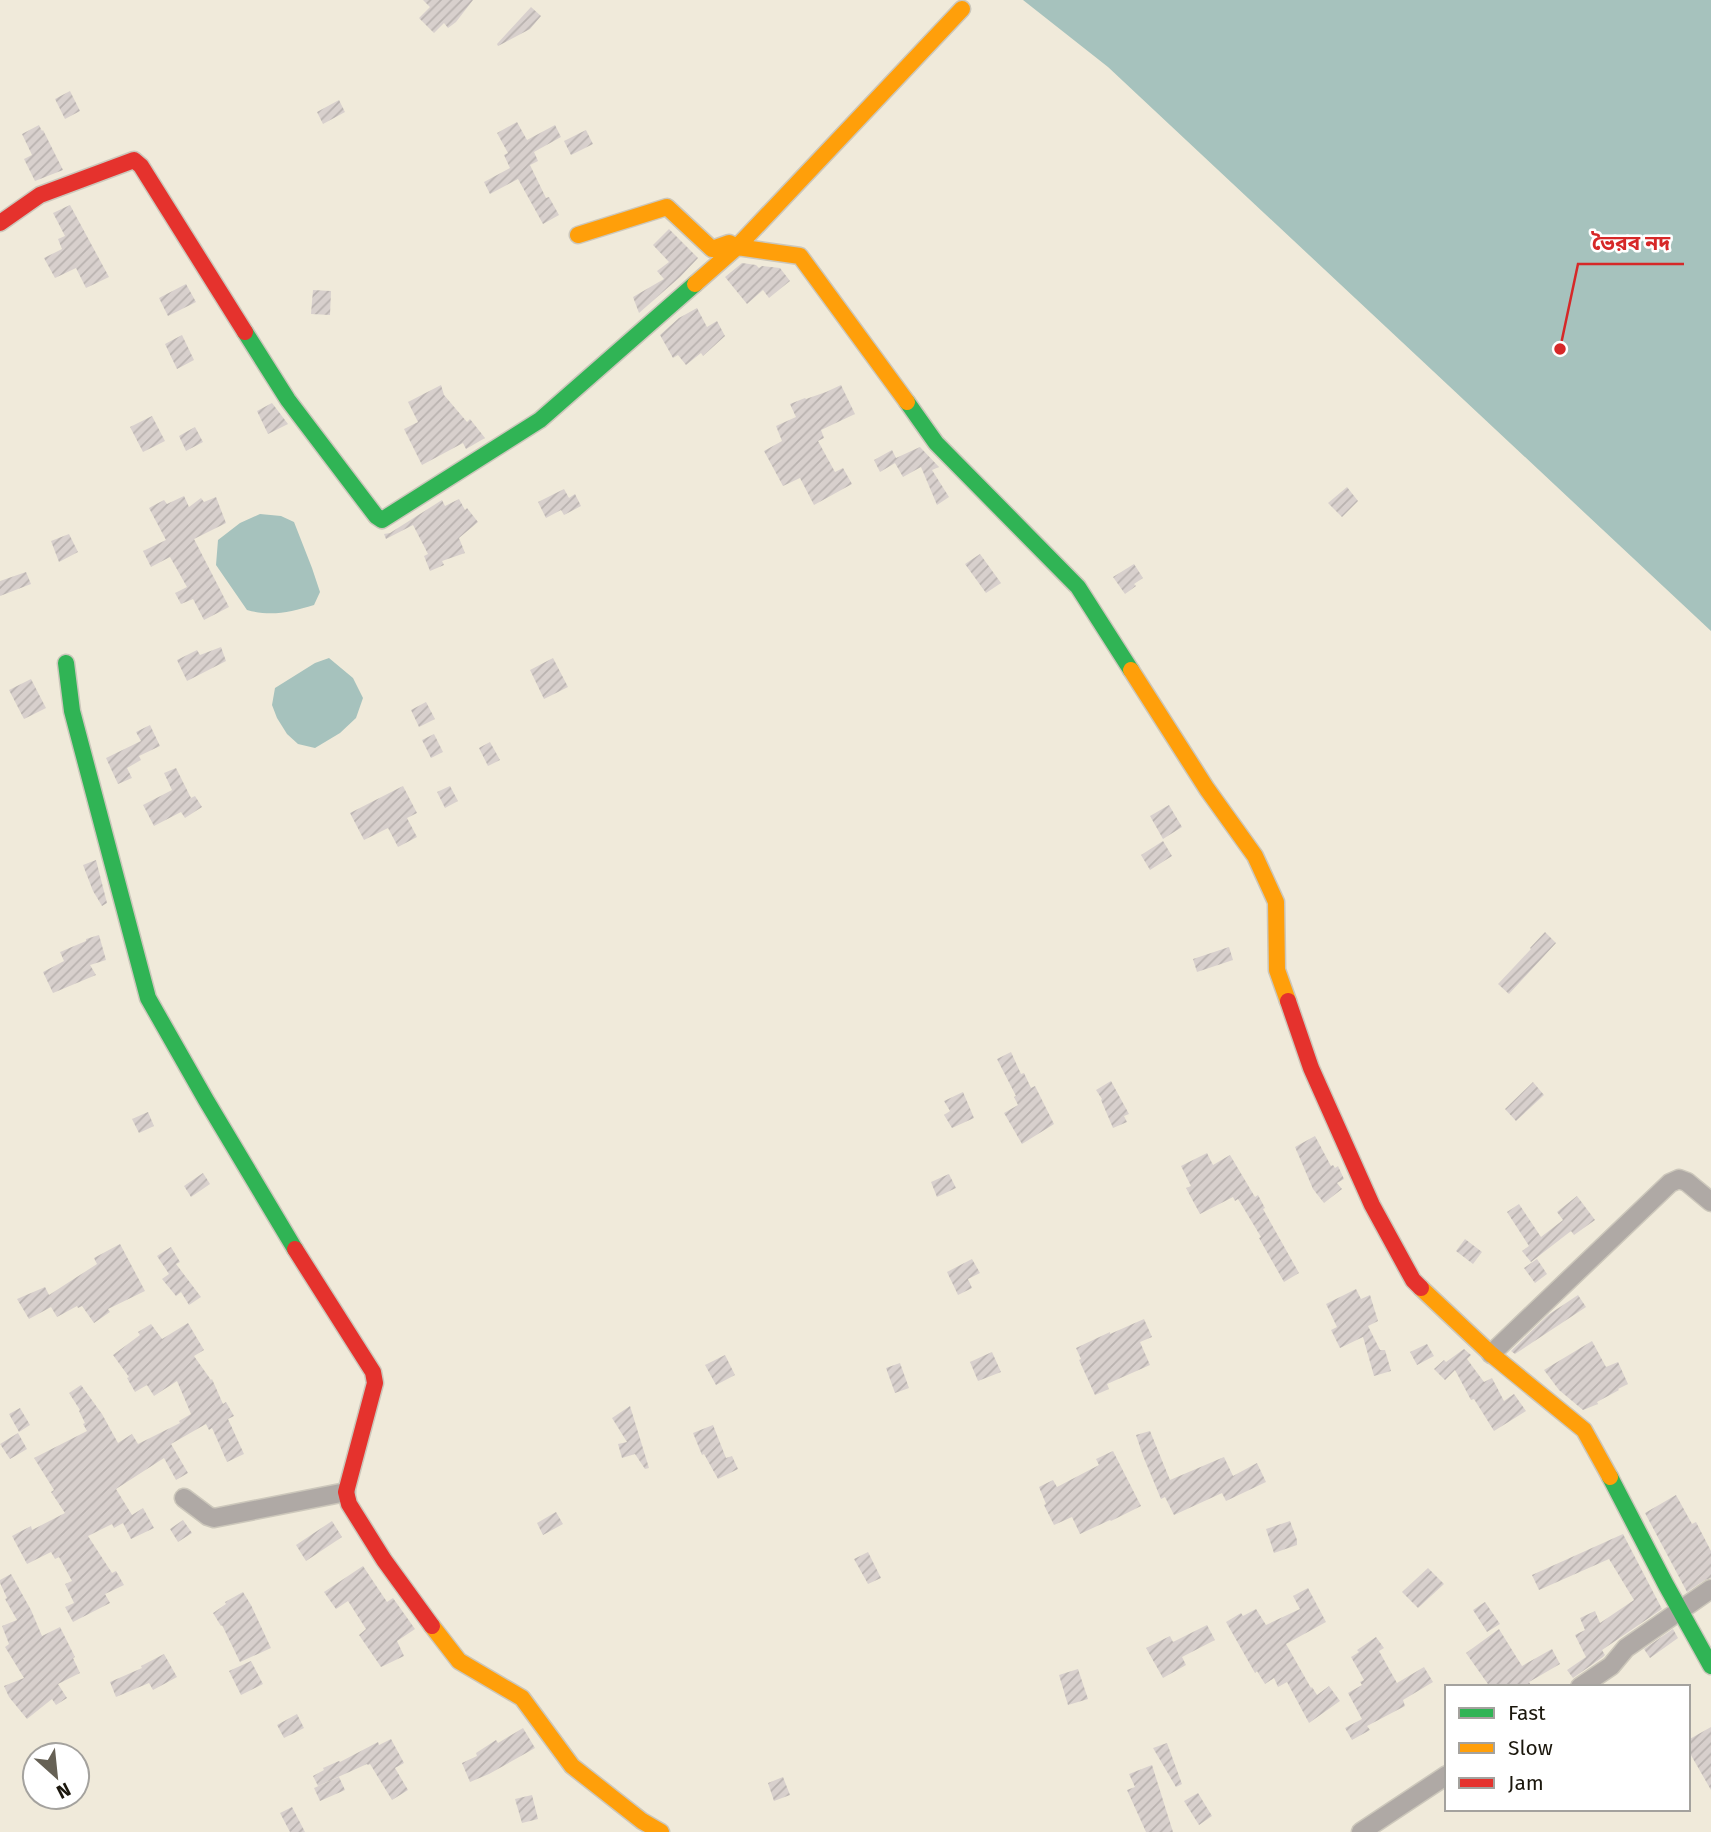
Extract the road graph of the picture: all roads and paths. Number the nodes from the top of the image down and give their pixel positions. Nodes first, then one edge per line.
1 (962, 9) dead end
2 (0, 223) edge
3 (578, 235) dead end
4 (737, 247) junction
5 (66, 663) dead end
6 (1711, 1202) edge
7 (1492, 1354) junction
8 (346, 1492) junction
9 (184, 1498) dead end
10 (1711, 1589) edge
11 (1680, 1610) junction
12 (1711, 1667) edge
13 (1583, 1685) edge
14 (1445, 1776) edge
15 (661, 1832) edge
16 (1361, 1832) edge

1 - 4 street
2 - 4 street
3 - 4 street
4 - 7 street
5 - 8 street
6 - 7 street
7 - 11 street
8 - 9 street
8 - 15 street
10 - 11 street
11 - 12 street
11 - 13 street
14 - 16 street

